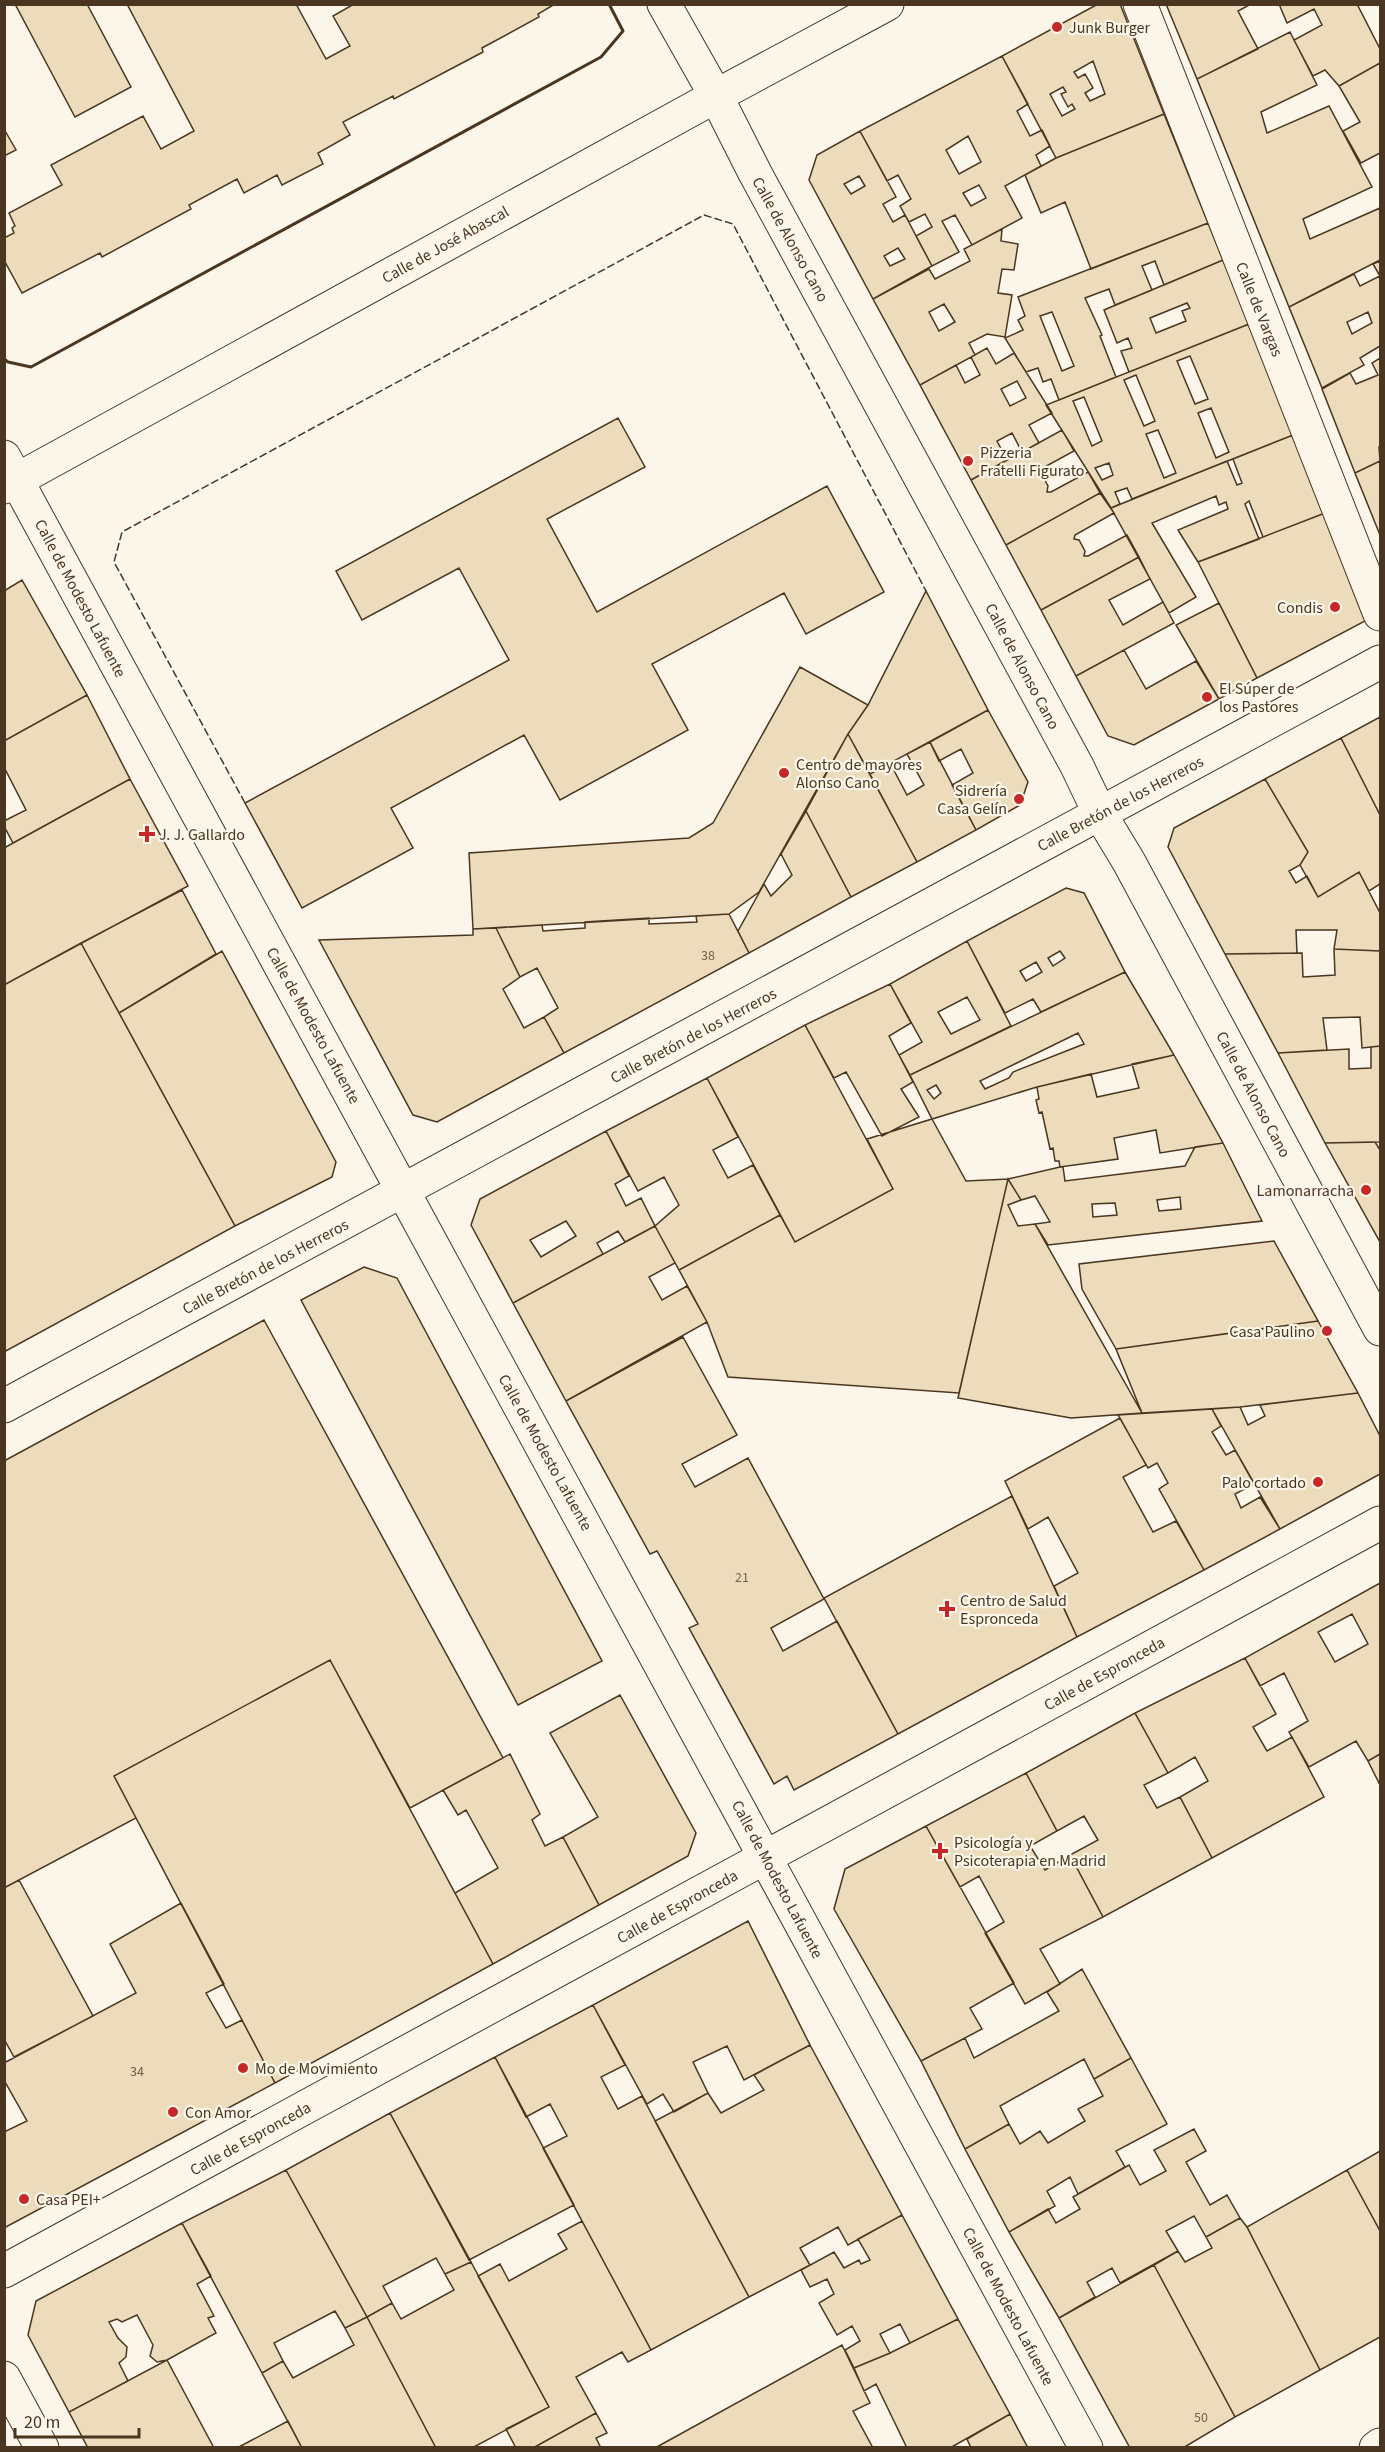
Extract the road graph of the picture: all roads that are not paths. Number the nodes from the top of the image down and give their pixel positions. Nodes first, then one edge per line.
1 (663, 4) edge
2 (887, 4) edge
3 (1140, 4) edge
4 (716, 96) junction
5 (9, 474) edge
6 (1380, 614) edge
7 (1380, 662) edge
8 (1100, 814) junction
9 (404, 1191) junction
10 (1380, 1329) edge
11 (4, 1406) edge
12 (1380, 1523) edge
13 (766, 1857) junction
14 (4, 2271) edge
15 (4, 2378) edge
16 (1380, 2445) edge
17 (42, 2448) edge
18 (1086, 2448) edge
19 (1376, 2448) edge

1 - 4 street, Calle de Alonso Cano
2 - 4 street, Calle de José Abascal
3 - 6 street, Calle de Vargas
4 - 5 street, Calle de José Abascal
4 - 8 street, Calle de Alonso Cano
5 - 9 street, Calle de Modesto Lafuente
7 - 8 street, Calle Bretón de los Herreros
8 - 9 street, Calle Bretón de los Herreros
8 - 10 street, Calle de Alonso Cano
9 - 11 street, Calle Bretón de los Herreros
9 - 13 street, Calle de Modesto Lafuente
12 - 13 street, Calle de Espronceda
13 - 14 street, Calle de Espronceda
13 - 18 street, Calle de Modesto Lafuente
15 - 17 street
16 - 19 street

